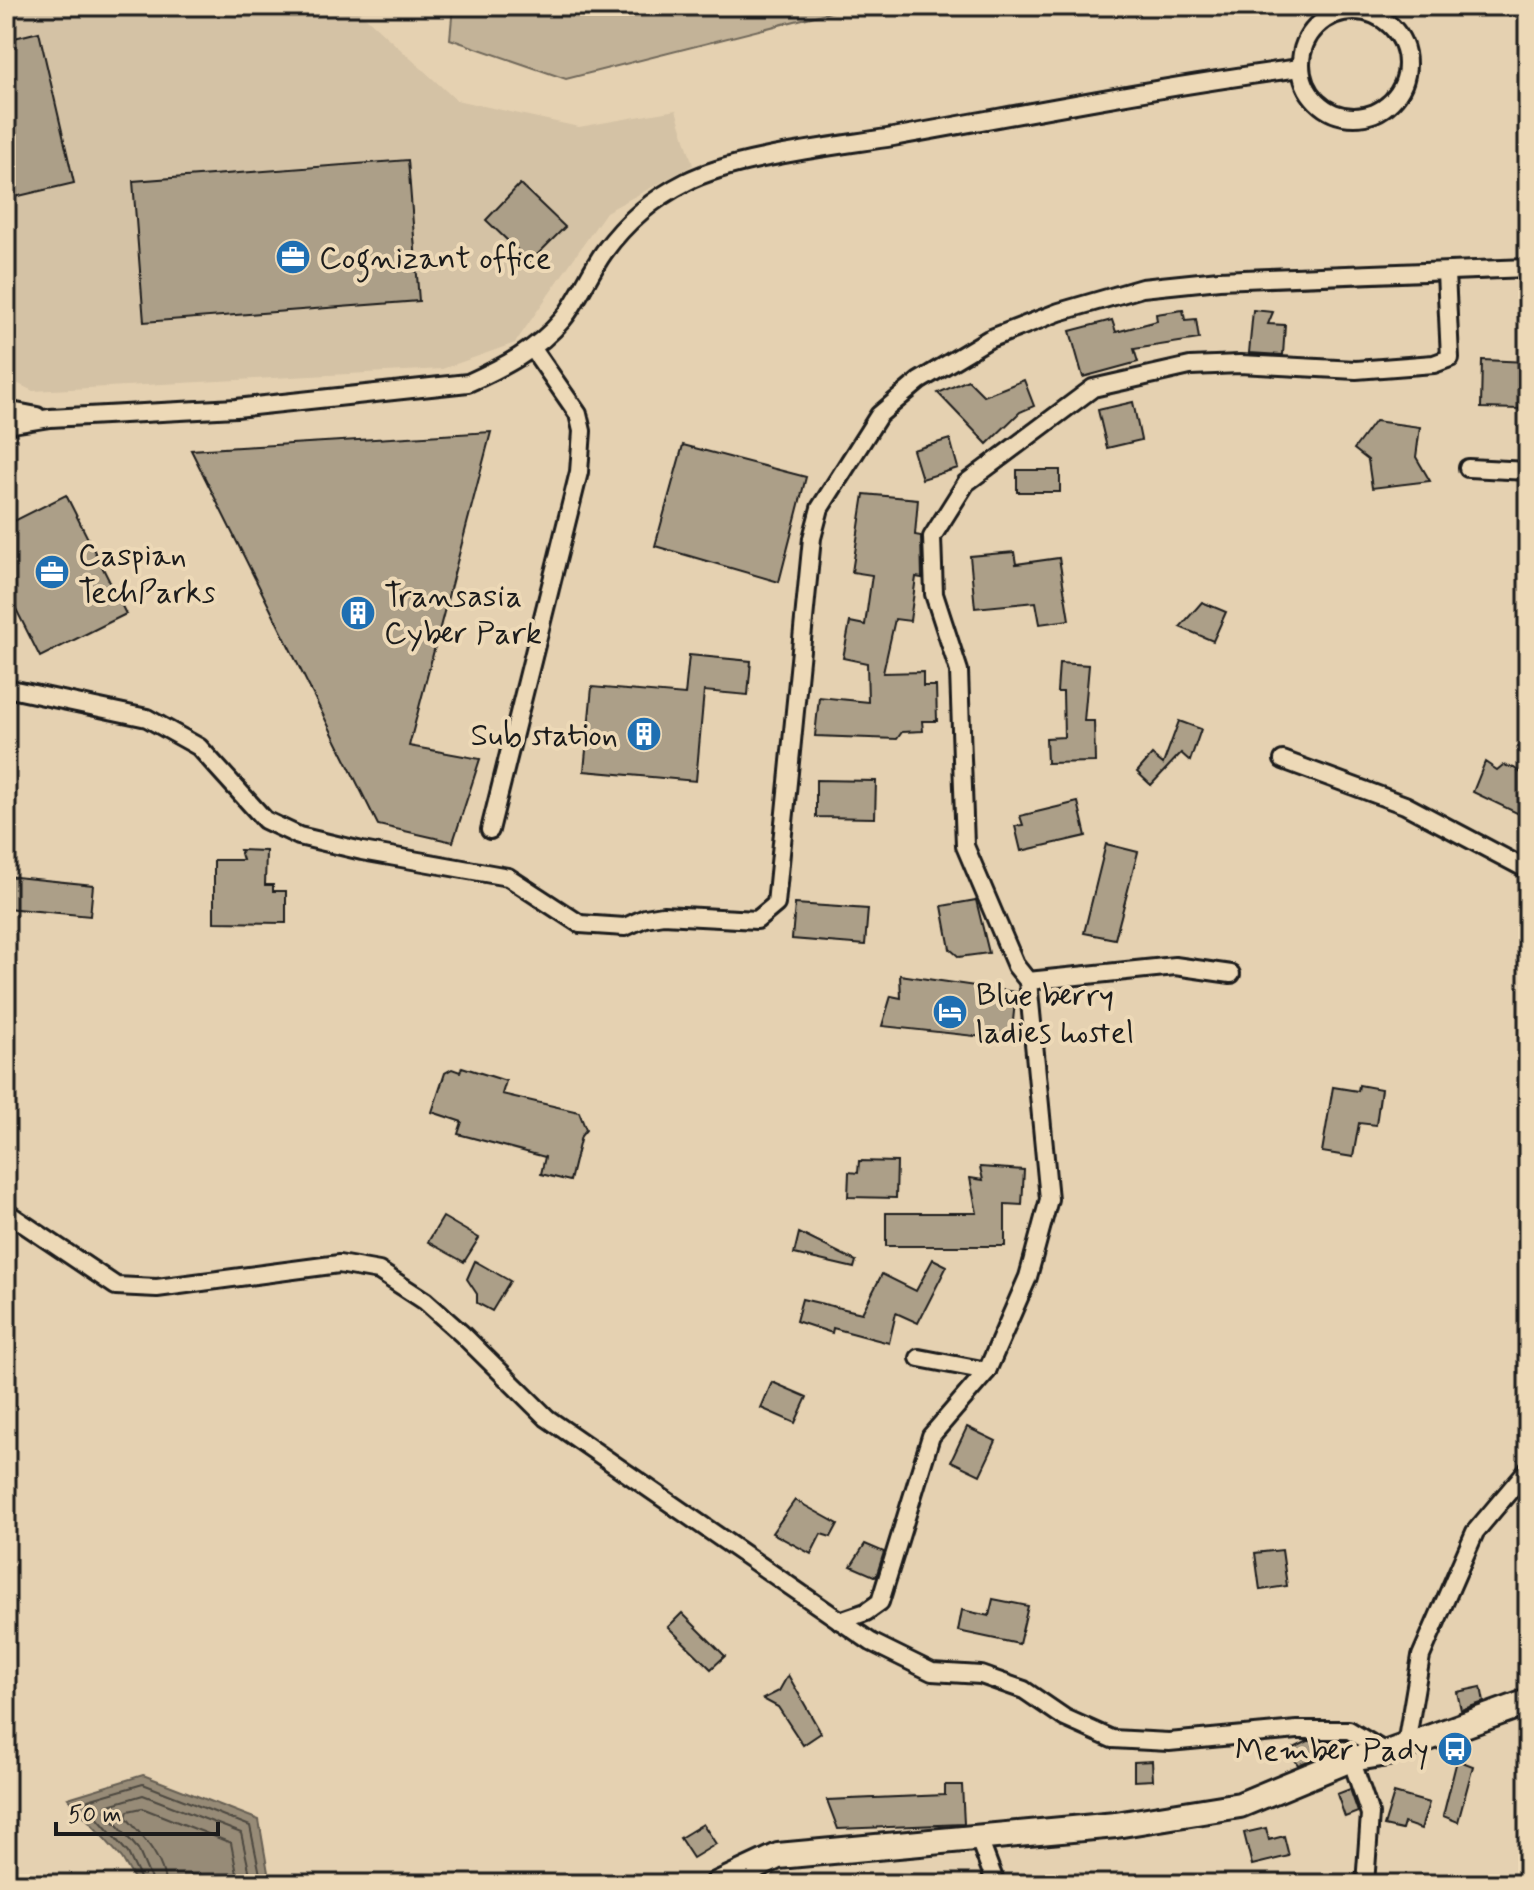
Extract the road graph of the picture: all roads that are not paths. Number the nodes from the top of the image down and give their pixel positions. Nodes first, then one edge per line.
1 (1300, 68) junction
2 (1528, 268) edge
3 (1446, 273) junction
4 (533, 349) junction
5 (6, 410) edge
6 (50, 418) junction
7 (6, 425) edge
8 (1468, 468) dead end
9 (1528, 471) edge
10 (6, 688) edge
11 (1283, 760) dead end
12 (490, 830) dead end
13 (1528, 870) edge
14 (1231, 974) dead end
15 (1028, 981) junction
16 (6, 1212) edge
17 (919, 1358) dead end
18 (987, 1371) junction
19 (1528, 1469) edge
20 (840, 1621) junction
21 (1528, 1702) edge
22 (1397, 1749) junction
23 (1351, 1759) junction
24 (979, 1839) junction
25 (718, 1884) edge
26 (996, 1884) edge
27 (1365, 1884) edge

1 - 1 street
1 - 4 street
2 - 3 street
3 - 10 street
3 - 15 street
4 - 6 street
4 - 12 street
5 - 6 street
6 - 7 street
8 - 9 street
11 - 13 street
14 - 15 street
15 - 18 street
16 - 20 street
17 - 18 street
18 - 20 street
19 - 22 street
20 - 22 street
21 - 22 main road
22 - 23 main road
23 - 24 main road
23 - 27 street
24 - 25 main road
24 - 26 street

